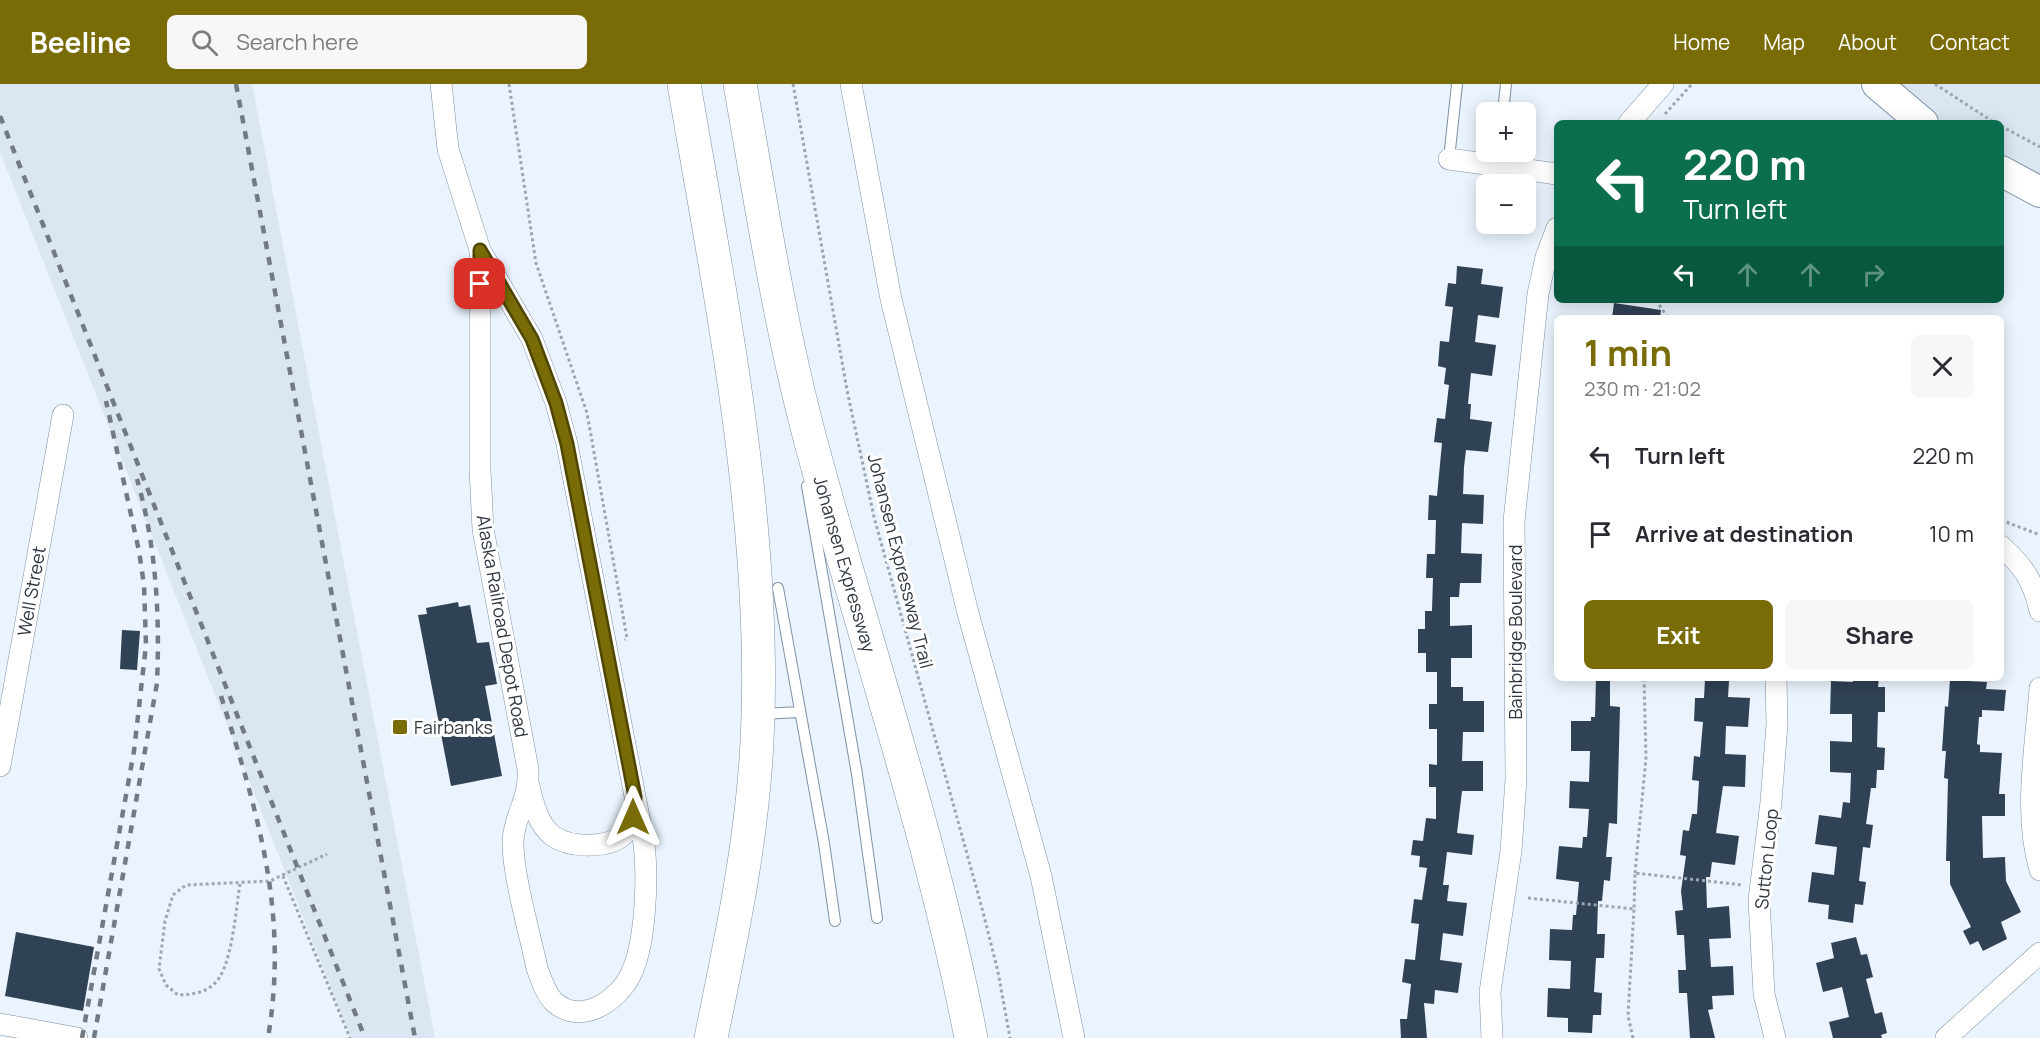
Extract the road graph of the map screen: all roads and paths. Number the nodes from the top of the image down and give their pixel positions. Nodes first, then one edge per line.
1 (441, 84) edge
2 (509, 84) edge
3 (684, 84) edge
4 (740, 84) edge
5 (793, 84) edge
6 (851, 84) edge
7 (1457, 84) edge
8 (1506, 84) edge
9 (1663, 84) edge
10 (1692, 84) edge
11 (1877, 84) edge
12 (1935, 84) edge
13 (1504, 102) edge
14 (1665, 114) dead end
15 (1632, 120) edge
16 (1919, 120) edge
17 (1990, 120) edge
18 (2004, 128) edge
19 (2040, 147) edge
20 (1449, 159) joint
21 (1476, 159) edge
22 (1510, 162) edge
23 (1554, 173) edge
24 (2004, 173) edge
25 (2040, 192) edge
26 (766, 231) junction
27 (1554, 236) edge
28 (480, 250) junction
29 (63, 416) dead end
30 (2004, 521) edge
31 (2040, 535) edge
32 (2004, 549) edge
33 (777, 588) dead end
34 (2040, 611) edge
35 (620, 642) dead end
36 (1644, 681) edge
37 (1776, 681) edge
38 (2040, 688) edge
39 (800, 712) junction
40 (758, 714) junction
41 (0, 766) edge
42 (529, 786) junction
43 (635, 797) junction
44 (327, 854) dead end
45 (2040, 870) edge
46 (1635, 873) junction
47 (283, 876) junction
48 (240, 884) junction
49 (1761, 887) junction
50 (1528, 898) dead end
51 (1634, 909) junction
52 (878, 918) dead end
53 (835, 921) dead end
54 (2040, 952) edge
55 (0, 1024) edge
56 (77, 1038) edge
57 (350, 1038) edge
58 (711, 1038) edge
59 (971, 1038) edge
60 (1010, 1038) edge
61 (1074, 1038) edge
62 (1492, 1038) edge
63 (1633, 1038) edge
64 (1775, 1038) edge
65 (1946, 1038) edge

1 - 28 street, Alaska Railroad Depot Road
2 - 35 path
3 - 40 highway
4 - 26 highway, Johansen Expressway
5 - 60 path, Johansen Expressway Trail
6 - 61 street
7 - 20 lane
8 - 13 lane
9 - 15 street
10 - 14 path
11 - 16 street
12 - 17 path
18 - 19 path
20 - 21 street
22 - 23 street
24 - 25 street
26 - 52 lane
26 - 59 highway, Johansen Expressway
27 - 62 street, Bainbridge Boulevard
28 - 42 street, Alaska Railroad Depot Road
28 - 43 street, Alaska Railroad Depot Road
29 - 41 street, Well Street
30 - 31 path
32 - 34 street
33 - 39 lane
36 - 46 path
37 - 49 street, Sutton Loop
38 - 45 street
39 - 40 lane
39 - 53 lane
40 - 58 highway
42 - 43 street, Alaska Railroad Depot Road
42 - 43 street, Alaska Railroad Depot Road
44 - 47 path
46 - 49 path
46 - 51 path
47 - 48 path
47 - 57 path
48 - 48 path
49 - 64 street, Sutton Loop
50 - 51 path
51 - 63 path
54 - 65 street
55 - 56 street

